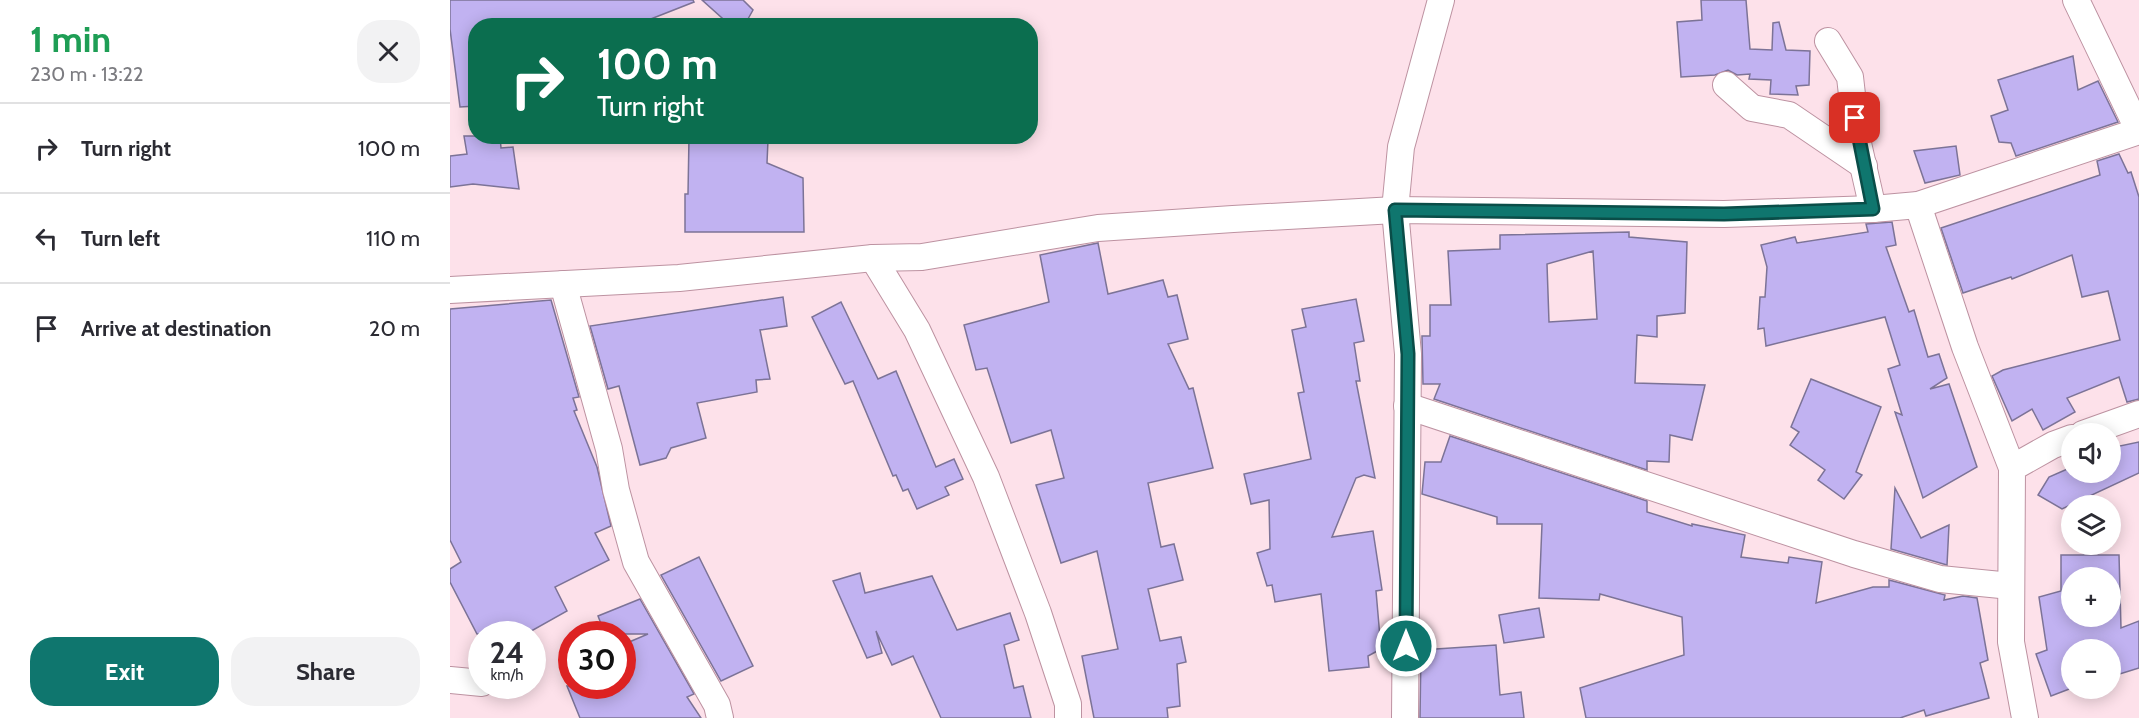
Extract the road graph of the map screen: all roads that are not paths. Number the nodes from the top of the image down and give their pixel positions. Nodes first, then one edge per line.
1 (1441, 0) edge
2 (2076, 0) edge
3 (1828, 41) dead end
4 (1726, 85) dead end
5 (1864, 166) junction
6 (1918, 205) junction
7 (1873, 209) junction
8 (1395, 210) junction
9 (873, 258) junction
10 (562, 284) junction
11 (450, 290) edge
12 (1407, 406) junction
13 (2139, 414) edge
14 (2114, 423) edge
15 (2061, 442) edge
16 (2012, 468) junction
17 (2012, 586) junction
18 (450, 680) edge
19 (468, 682) edge
20 (720, 718) edge
21 (1068, 718) edge
22 (1405, 718) edge
23 (2025, 718) edge

1 - 8 street
2 - 6 street
3 - 5 street
4 - 5 street
5 - 7 street
6 - 7 street
6 - 16 street
7 - 8 street
8 - 9 street
8 - 12 street
9 - 10 street
9 - 21 street
10 - 11 street
10 - 20 street
12 - 17 street
12 - 22 street
13 - 14 street
15 - 16 street
16 - 17 street
17 - 23 street
18 - 19 street

